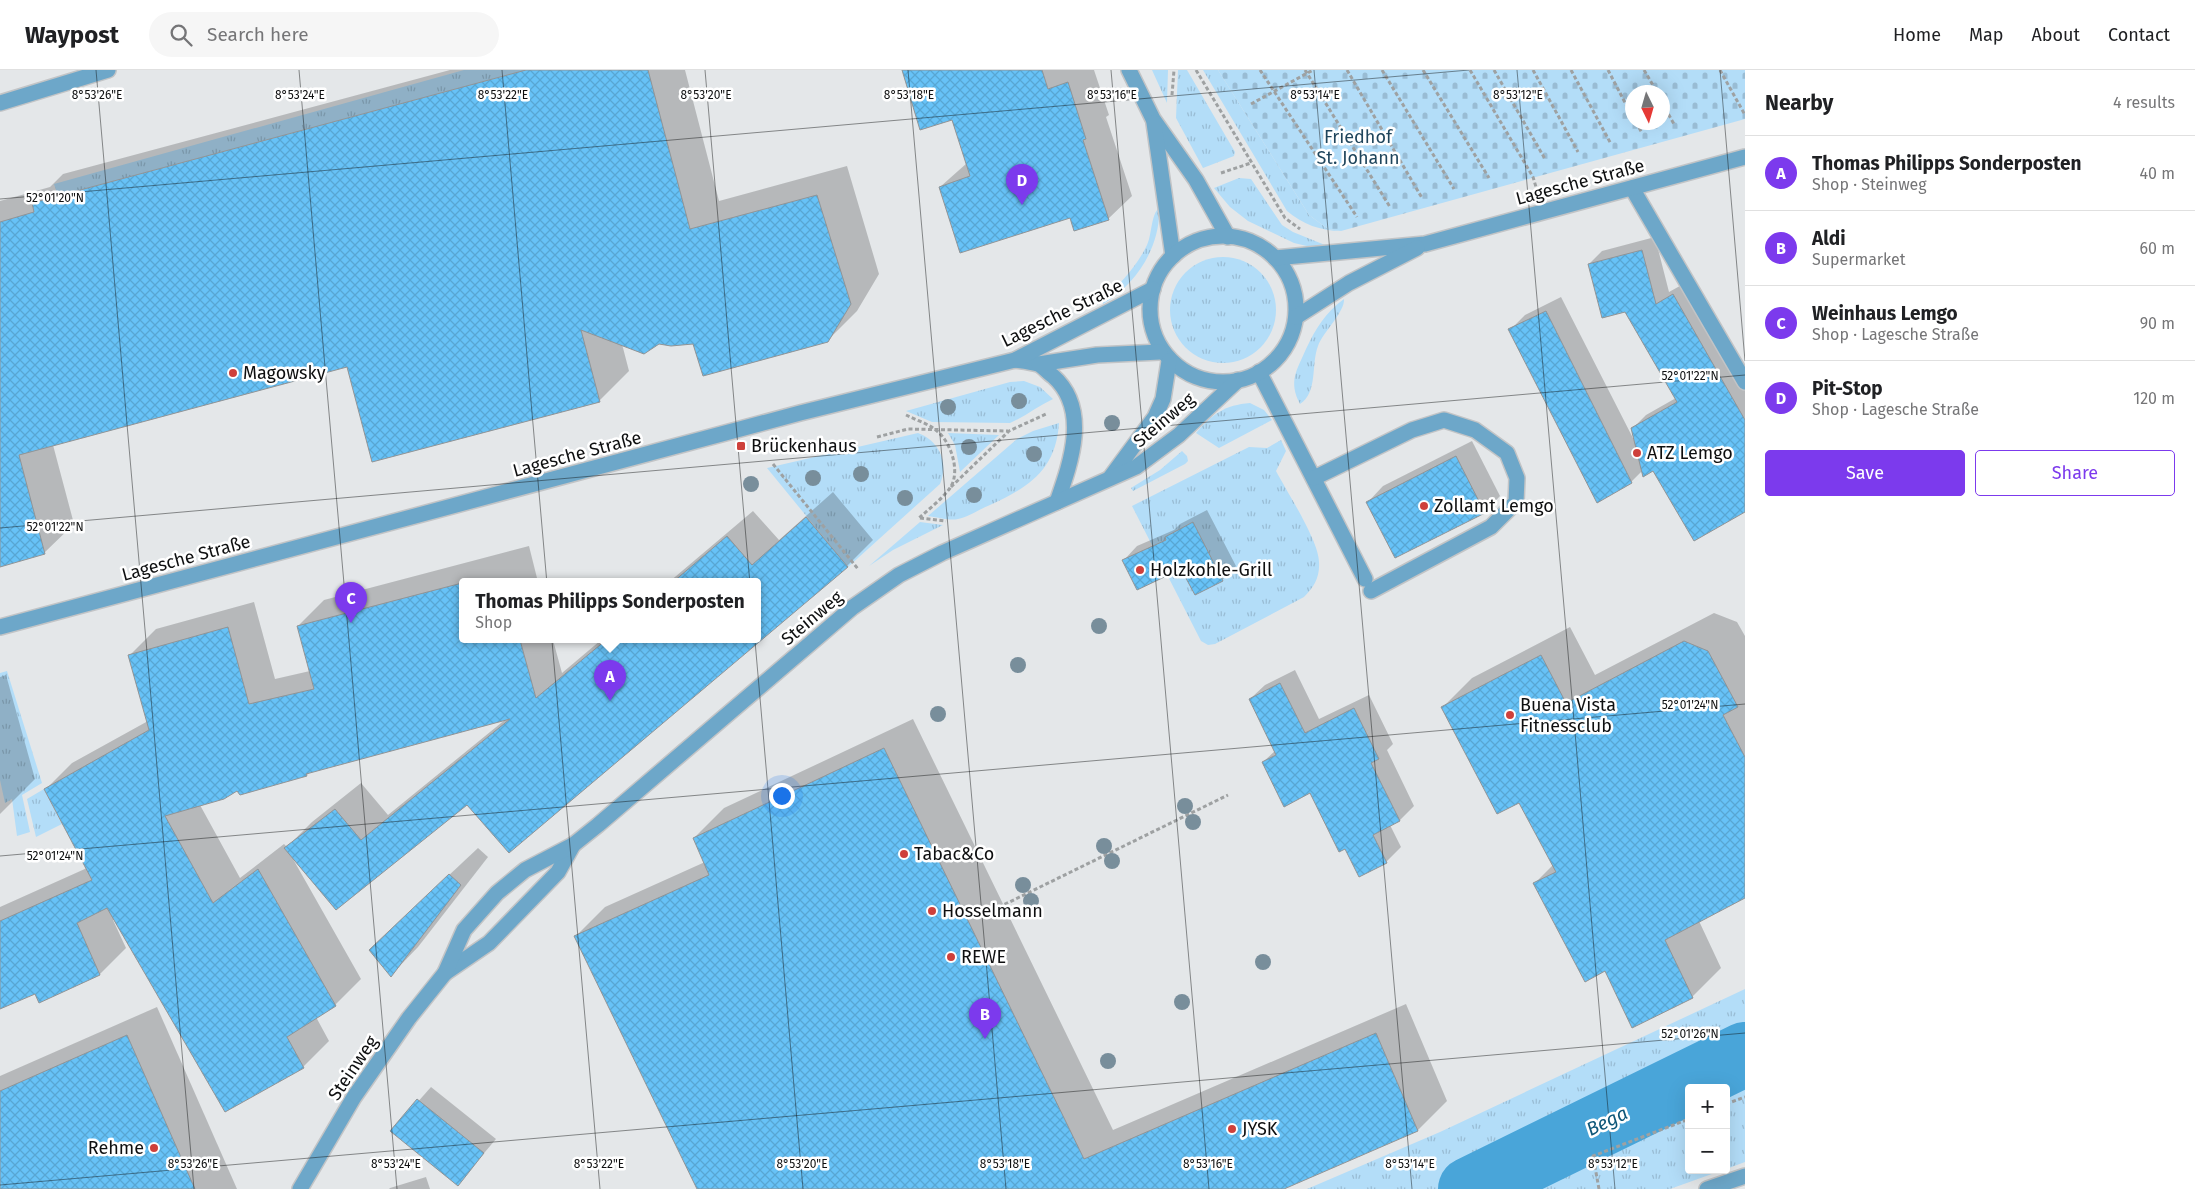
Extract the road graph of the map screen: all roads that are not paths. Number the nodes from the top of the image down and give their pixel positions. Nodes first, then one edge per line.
1 (108, 70) edge
2 (1129, 70) edge
3 (0, 103) edge
4 (1153, 119) junction
5 (1745, 157) edge
6 (1632, 188) junction
7 (1228, 237) junction
8 (1425, 244) junction
9 (1173, 256) junction
10 (1275, 258) junction
11 (1153, 289) junction
12 (1296, 317) junction
13 (1165, 356) junction
14 (1015, 360) junction
15 (1039, 364) junction
16 (1259, 372) junction
17 (1238, 380) junction
18 (1745, 382) edge
19 (1314, 478) junction
20 (1110, 479) junction
21 (1057, 502) junction
22 (0, 626) edge
23 (573, 845) junction
24 (445, 973) junction
25 (1745, 1176) edge
26 (300, 1189) edge
27 (1707, 1189) edge

1 - 3 street
2 - 4 street
4 - 7 street
4 - 9 street
5 - 6 street, Lagesche Straße
6 - 8 street, Lagesche Straße
6 - 18 street
7 - 9 street
7 - 10 street
8 - 10 street, Lagesche Straße
8 - 12 street, Lagesche Straße
9 - 11 street
10 - 12 street
11 - 13 street
11 - 14 street, Lagesche Straße
12 - 16 street
13 - 15 street, Lagesche Straße
13 - 17 street
13 - 20 street, Steinweg
14 - 15 street
14 - 22 street, Lagesche Straße
15 - 21 street
16 - 17 street
16 - 19 street
17 - 20 street, Steinweg
19 - 19 street
20 - 21 street, Steinweg
21 - 23 street, Steinweg
23 - 24 street, Steinweg
23 - 24 street, Steinweg
24 - 26 street, Steinweg
25 - 27 street

